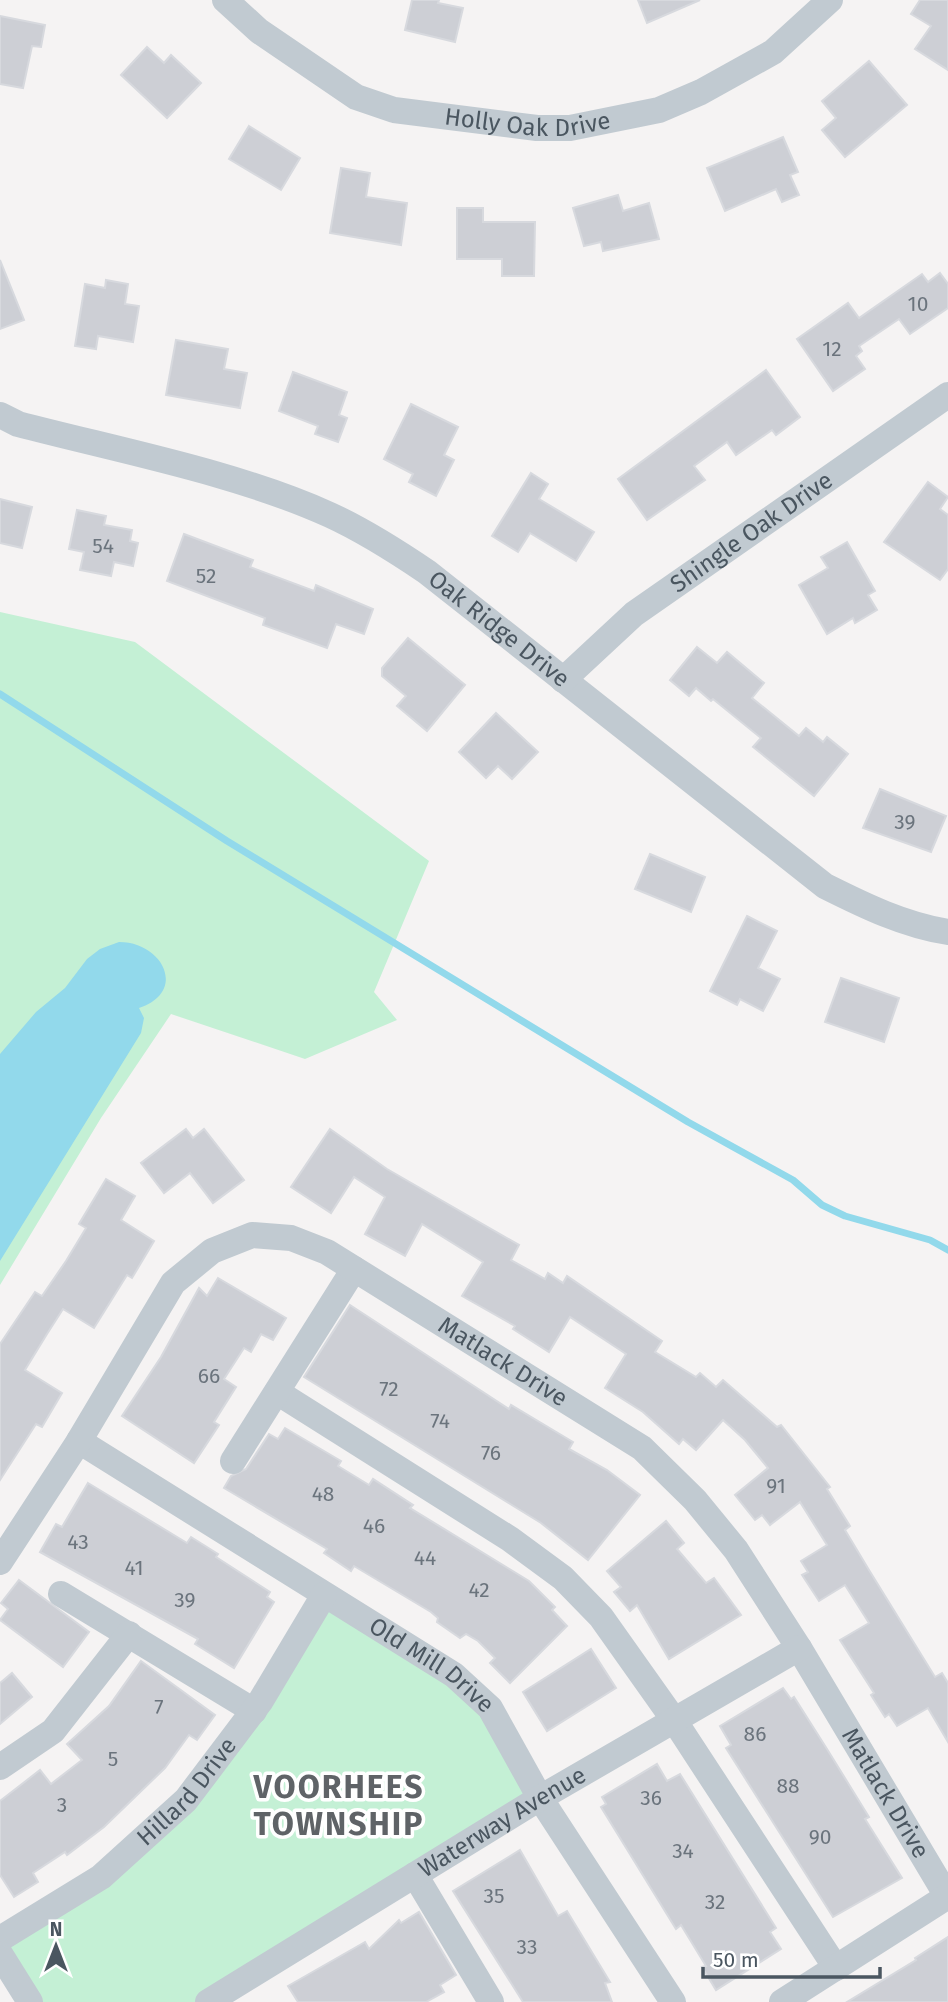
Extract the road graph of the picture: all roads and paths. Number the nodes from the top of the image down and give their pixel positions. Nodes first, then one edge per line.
1 (225, 0) edge
2 (830, 0) edge
3 (947, 397) edge
4 (0, 415) edge
5 (564, 680) junction
6 (948, 932) edge
7 (354, 1269) junction
8 (277, 1392) junction
9 (79, 1441) junction
10 (233, 1461) dead end
11 (0, 1562) edge
12 (61, 1594) dead end
13 (324, 1595) junction
14 (129, 1634) junction
15 (799, 1648) junction
16 (254, 1711) junction
17 (674, 1720) junction
18 (0, 1767) edge
19 (540, 1798) junction
20 (415, 1875) junction
21 (948, 1896) edge
22 (0, 1939) edge
23 (0, 1954) edge
24 (836, 1968) junction
25 (30, 2002) edge
26 (208, 2002) edge
27 (491, 2002) edge
28 (673, 2002) edge
29 (782, 2002) edge

1 - 2 street, Holly Oak Drive
3 - 5 street, Shingle Oak Drive
4 - 5 street, Oak Ridge Drive
5 - 6 street, Oak Ridge Drive
7 - 8 street
7 - 9 street, Matlack Drive
7 - 15 street, Matlack Drive
8 - 10 street
8 - 17 street
9 - 11 street, Matlack Drive
9 - 13 street, Old Mill Drive
12 - 14 street
13 - 16 street, Hillard Drive
13 - 19 street, Old Mill Drive
14 - 16 street
14 - 18 street
15 - 17 street, Waterway Avenue
15 - 21 street, Matlack Drive
16 - 22 street, Hillard Drive
17 - 19 street, Waterway Avenue
17 - 24 street
19 - 20 street, Waterway Avenue
19 - 28 street, Old Mill Drive
20 - 26 street, Waterway Avenue
20 - 27 street
21 - 24 street
23 - 25 street
24 - 29 street

